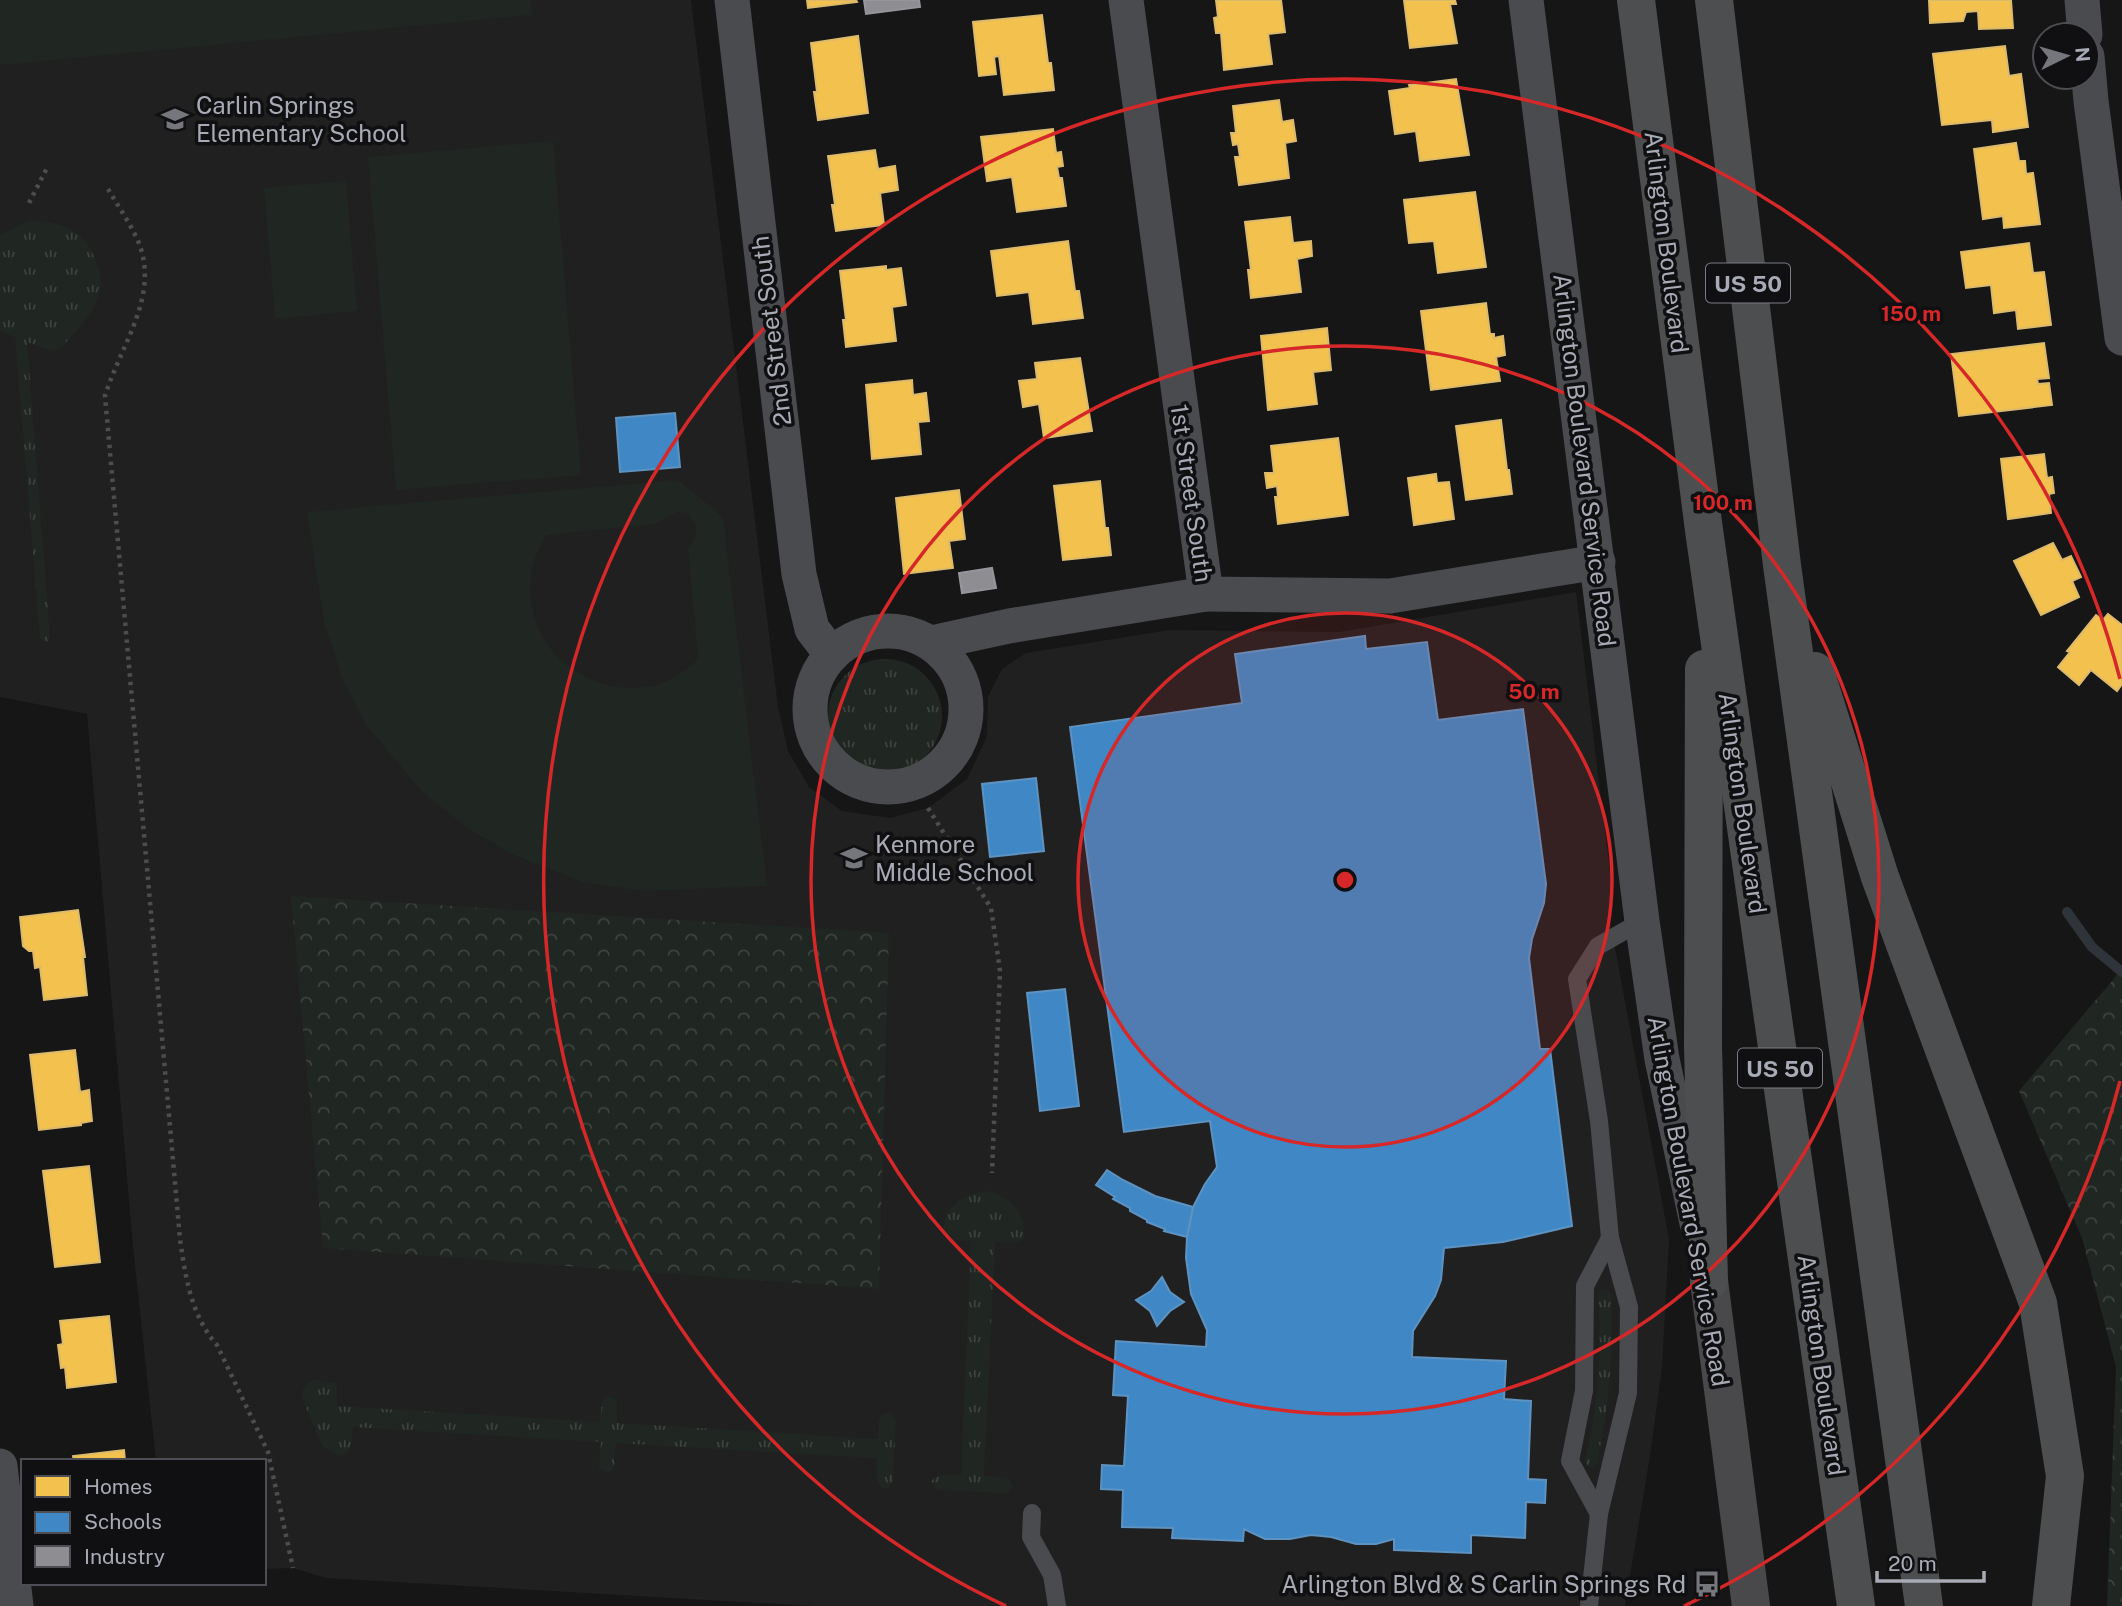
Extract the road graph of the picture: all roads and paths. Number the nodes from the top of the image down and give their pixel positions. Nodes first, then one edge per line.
1 (732, 0) edge
2 (1126, 0) edge
3 (1526, 0) edge
4 (1636, 0) edge
5 (1714, 0) edge
6 (2082, 0) edge
7 (2084, 21) edge
8 (2090, 91) edge
9 (48, 166) dead end
10 (108, 189) dead end
11 (29, 202) dead end
12 (2122, 338) edge
13 (1704, 530) junction
14 (1598, 562) junction
15 (1782, 565) junction
16 (1206, 594) junction
17 (931, 643) junction
18 (832, 655) junction
19 (928, 808) dead end
20 (1642, 921) junction
21 (992, 1173) dead end
22 (1609, 1238) junction
23 (1709, 1281) junction
24 (0, 1466) edge
25 (1032, 1513) dead end
26 (1599, 1514) junction
27 (293, 1568) dead end
28 (16, 1606) edge
29 (1057, 1606) edge
30 (1589, 1606) edge
31 (1751, 1606) edge
32 (1856, 1606) edge
33 (1924, 1606) edge
34 (2051, 1606) edge

1 - 18 street, 2nd Street South
2 - 16 street, 1st Street South
3 - 14 street, Arlington Boulevard Service Road
4 - 13 highway, Arlington Boulevard / US 50
5 - 15 highway, US 50
6 - 7 street
8 - 12 street
9 - 11 path
10 - 27 path
13 - 23 highway
13 - 32 highway, Arlington Boulevard / US 50
14 - 16 street, 1st Street South
14 - 20 street, Arlington Boulevard Service Road
15 - 33 highway, US 50
15 - 34 highway
16 - 17 street
17 - 18 street
17 - 18 street
19 - 21 path
20 - 22 lane
20 - 23 street, Arlington Boulevard Service Road
22 - 26 lane
22 - 26 lane
23 - 31 main road, Arlington Boulevard Service Road
24 - 28 street
25 - 29 lane
26 - 30 lane

